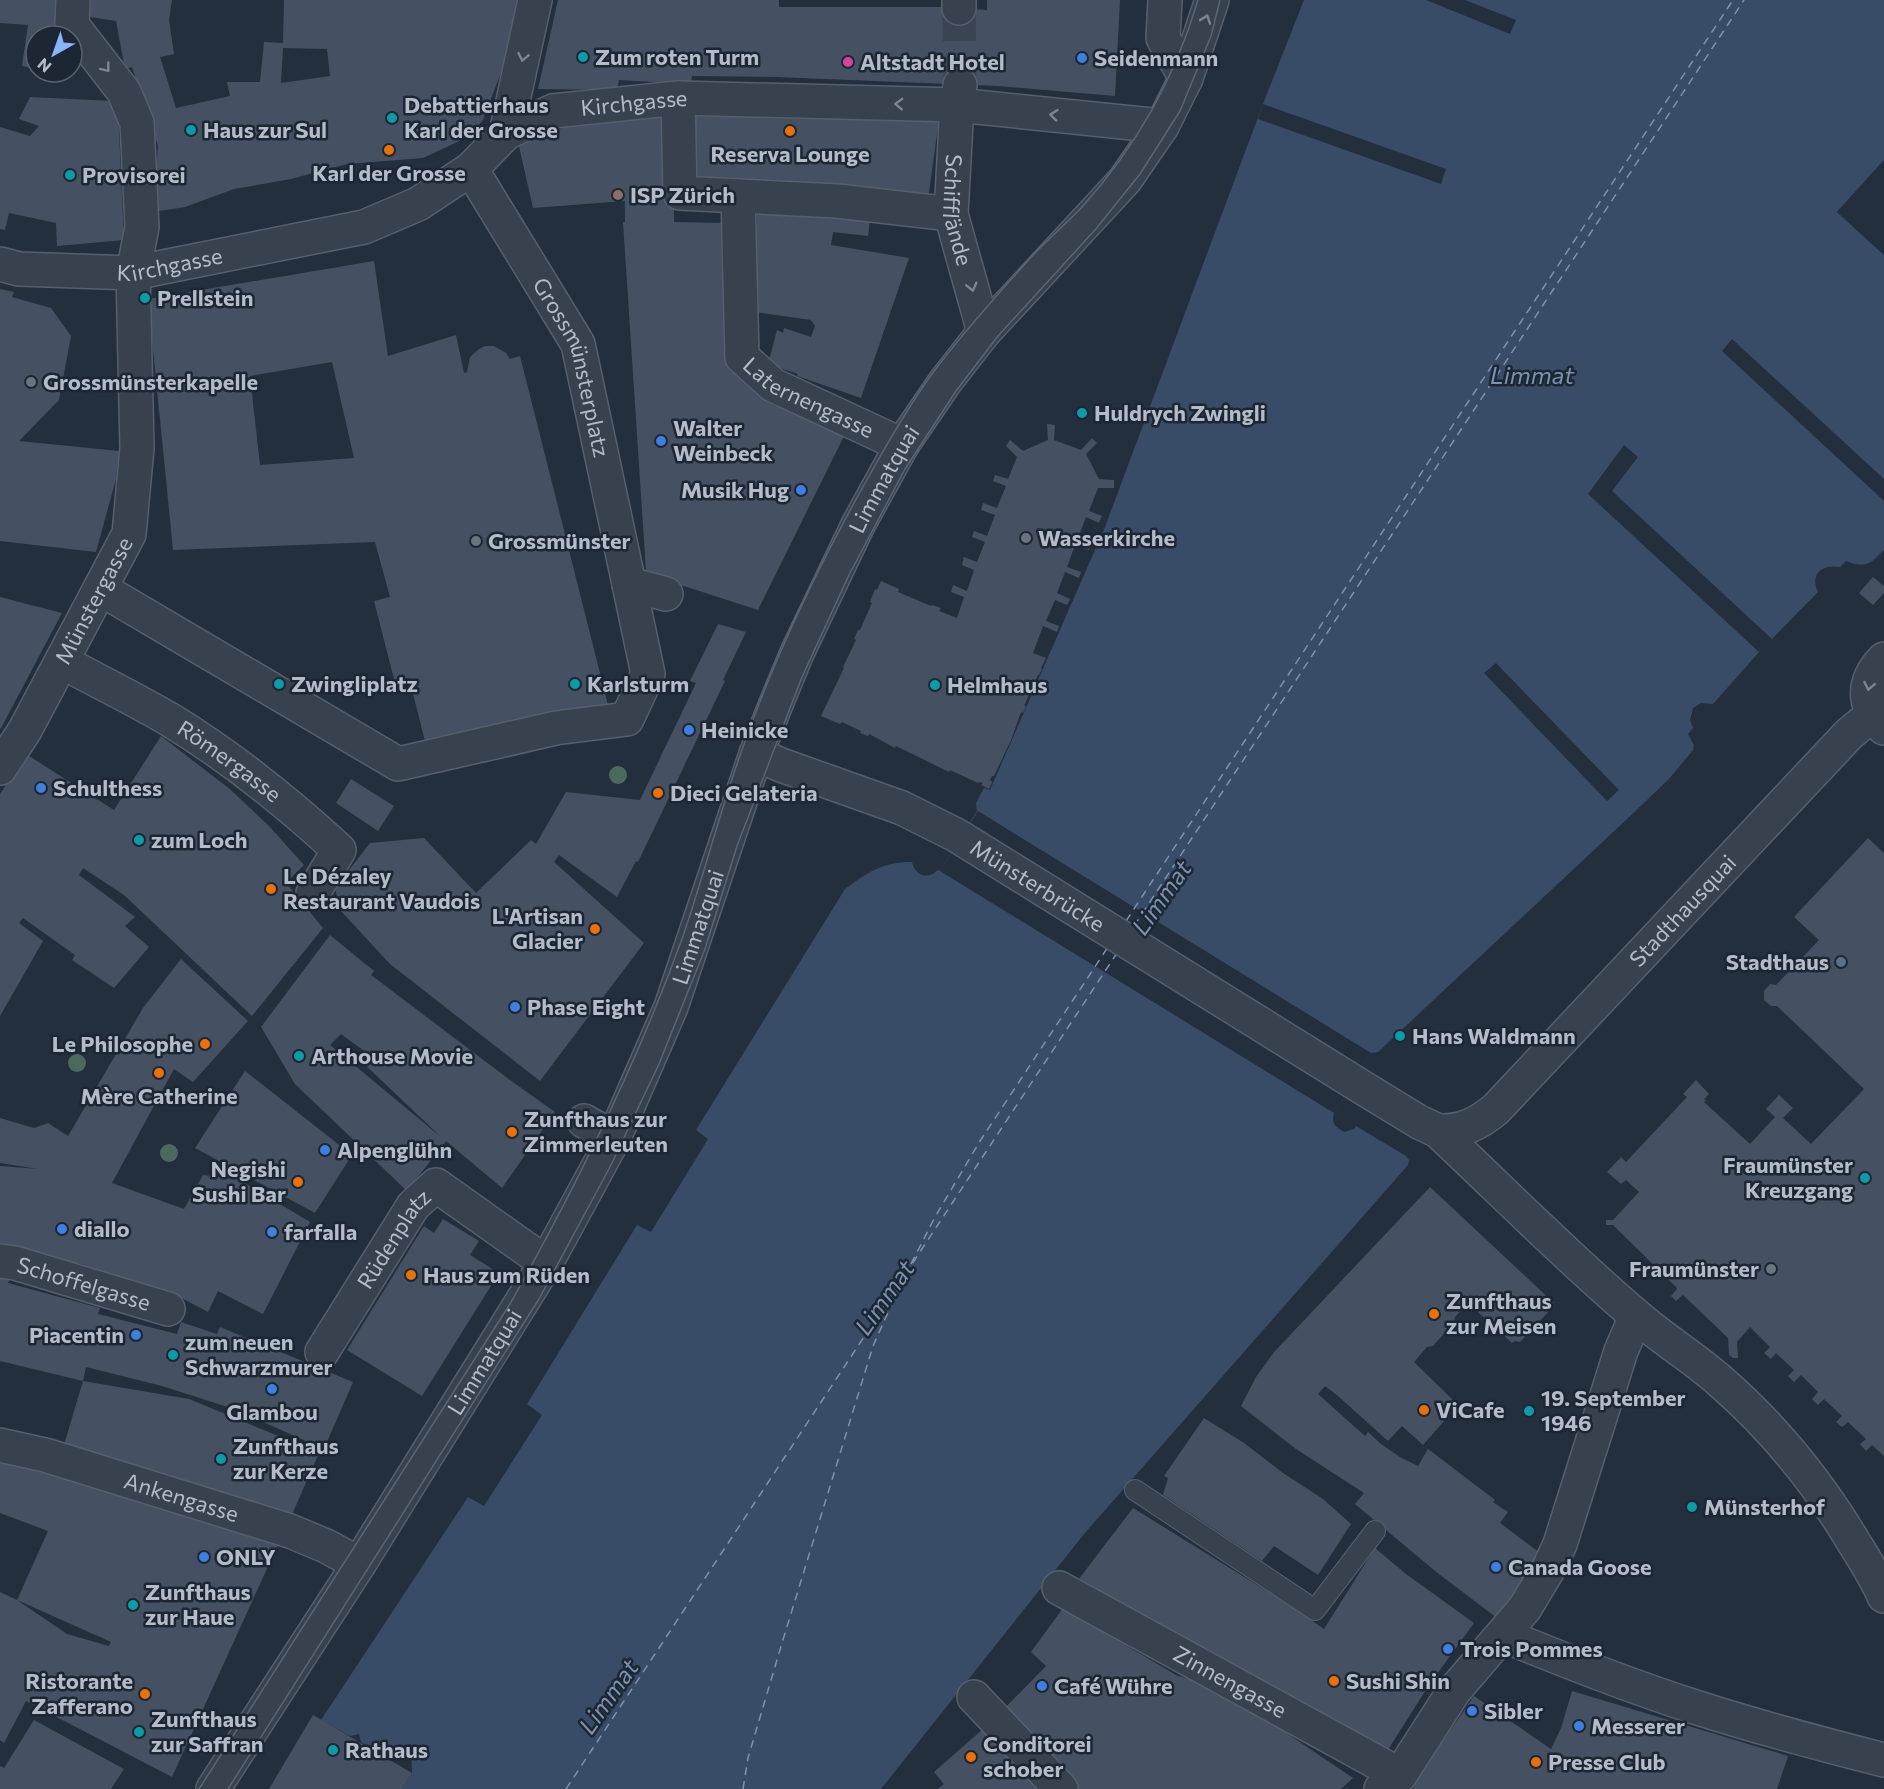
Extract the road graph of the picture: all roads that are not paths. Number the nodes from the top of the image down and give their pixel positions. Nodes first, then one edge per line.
1 (73, 0) edge
2 (535, 0) edge
3 (1166, 0) edge
4 (1212, 0) edge
5 (1186, 78) junction
6 (959, 95) junction
7 (678, 98) junction
8 (1162, 126) junction
9 (506, 133) junction
10 (471, 169) junction
11 (738, 196) junction
12 (951, 214) junction
13 (0, 264) edge
14 (133, 273) junction
15 (984, 332) junction
16 (889, 439) junction
17 (629, 584) junction
18 (101, 589) junction
19 (666, 594) dead end
20 (1884, 659) edge
21 (63, 662) junction
22 (1879, 723) edge
23 (756, 754) junction
24 (0, 768) edge
25 (313, 893) dead end
26 (584, 1121) dead end
27 (1438, 1131) junction
28 (614, 1138) junction
29 (534, 1255) junction
30 (0, 1261) edge
31 (168, 1309) dead end
32 (1636, 1316) junction
33 (322, 1353) dead end
34 (0, 1445) edge
35 (1135, 1490) dead end
36 (1375, 1531) dead end
37 (1872, 1546) edge
38 (358, 1563) junction
39 (1059, 1587) dead end
40 (1884, 1596) edge
41 (1503, 1635) junction
42 (974, 1697) dead end
43 (1884, 1760) edge
44 (1390, 1782) edge
45 (213, 1789) edge
46 (1061, 1789) edge

1 -> 14 street, Münstergasse
2 -> 9 street
3 - 5 street
5 -> 4 street, Limmatquai
5 - 8 street, Limmatquai
6 -> 7 street, Kirchgasse
8 -> 6 street, Kirchgasse
6 - 12 street, Schifflände
7 - 9 street, Kirchgasse
7 - 11 street
8 - 15 street, Limmatquai
9 - 10 street, Kirchgasse
10 - 14 street, Kirchgasse
10 - 17 street, Grossmünsterplatz
11 - 12 street
11 - 16 street, Laternengasse
12 -> 15 street, Schifflände
13 - 14 street, Kirchgasse
14 - 18 street, Münstergasse
15 - 16 street, Limmatquai
16 - 23 street, Limmatquai
17 - 18 street, Grossmünsterplatz
17 - 19 street
18 - 21 street, Münstergasse
20 -> 22 street, Stadthausquai
21 - 24 street, Münstergasse
21 - 25 street, Römergasse
22 - 27 street, Stadthausquai
23 - 27 street, Münsterbrücke
23 - 28 street, Limmatquai
26 - 28 street
27 - 32 street
28 - 29 street, Limmatquai
29 - 33 street, Rüdenplatz
29 - 38 street, Limmatquai
30 - 31 street, Schoffelgasse
32 - 37 street
32 - 41 street
34 - 38 street, Ankengasse
35 - 36 lane
37 - 40 street
38 - 45 street, Limmatquai
39 - 44 street, Zinnengasse
41 - 43 street
41 - 44 street
42 - 46 street

